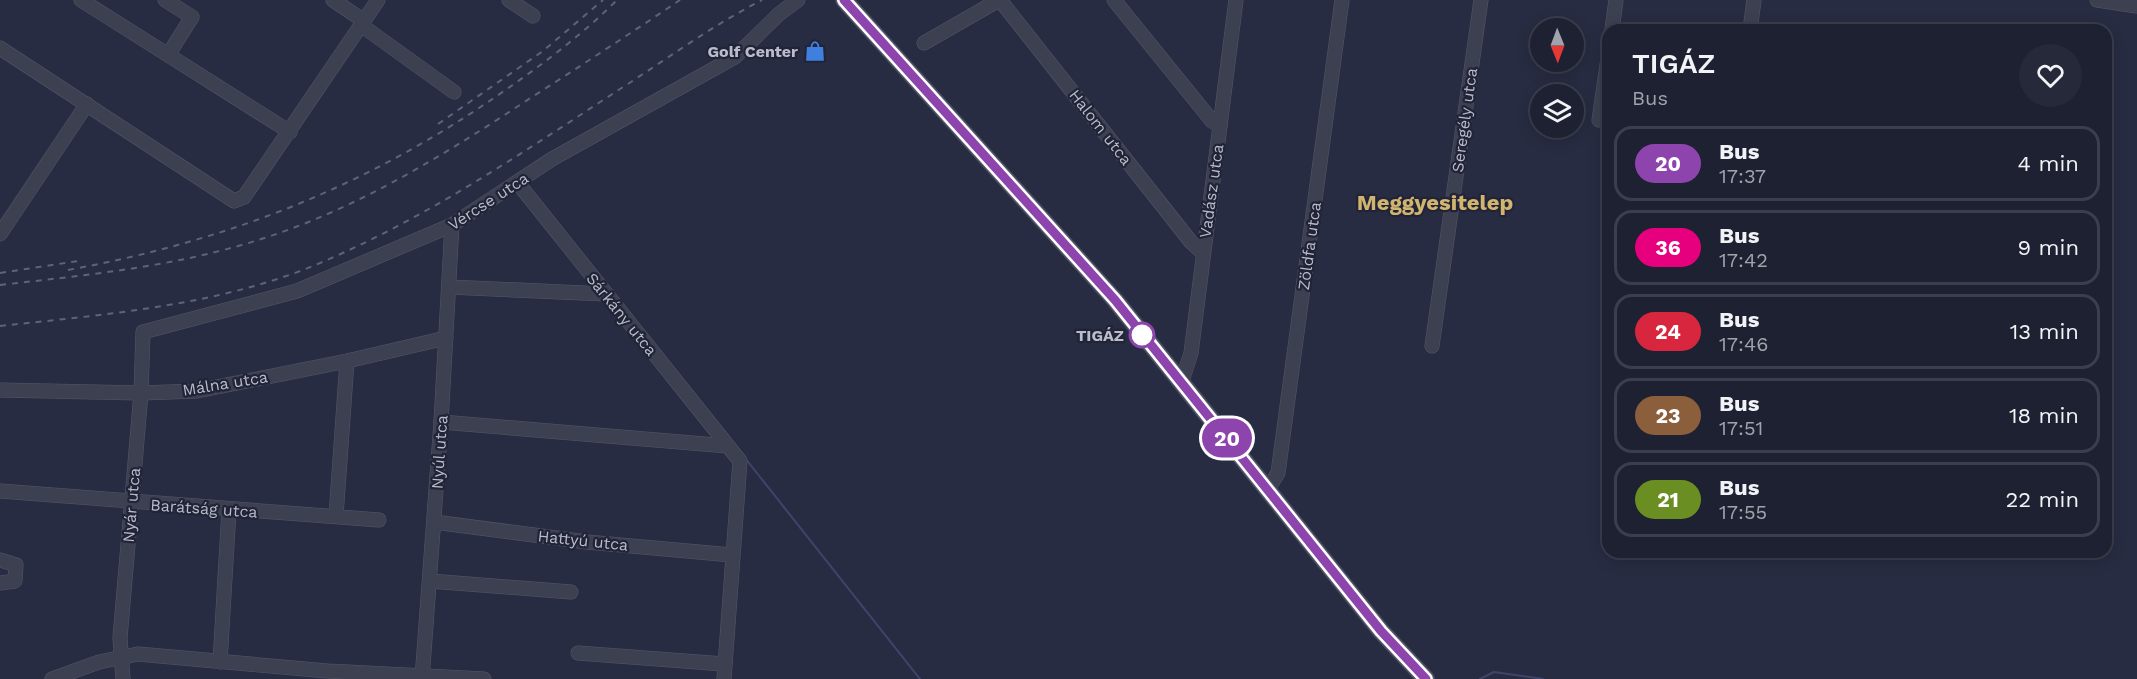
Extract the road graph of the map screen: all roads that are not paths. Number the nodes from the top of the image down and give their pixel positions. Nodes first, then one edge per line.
1 (81, 0) edge
2 (165, 0) edge
3 (333, 0) edge
4 (378, 0) edge
5 (509, 0) edge
6 (798, 0) edge
7 (1000, 0) edge
8 (1114, 0) edge
9 (1236, 0) edge
10 (1342, 0) edge
11 (1481, 0) edge
12 (1616, 0) edge
13 (1754, 0) edge
14 (2097, 0) edge
15 (846, 3) edge
16 (2137, 6) edge
17 (533, 16) dead end
18 (363, 23) junction
19 (1613, 24) edge
20 (1751, 24) edge
21 (924, 43) dead end
22 (2, 54) edge
23 (168, 55) junction
24 (454, 92) dead end
25 (1602, 99) edge
26 (87, 104) junction
27 (1599, 120) dead end
28 (1220, 126) junction
29 (290, 132) junction
30 (517, 182) junction
31 (452, 225) junction
32 (0, 234) edge
33 (1203, 253) junction
34 (448, 287) junction
35 (606, 294) junction
36 (142, 332) joint
37 (446, 338) junction
38 (1432, 346) dead end
39 (347, 361) junction
40 (1182, 381) junction
41 (0, 390) edge
42 (141, 393) junction
43 (441, 422) junction
44 (728, 446) junction
45 (1269, 489) junction
46 (0, 491) edge
47 (132, 502) junction
48 (229, 510) junction
49 (336, 516) junction
50 (380, 520) dead end
51 (434, 522) junction
52 (732, 555) junction
53 (0, 560) edge
54 (430, 581) junction
55 (0, 583) edge
56 (571, 592) dead end
57 (578, 653) dead end
58 (120, 657) junction
59 (220, 662) junction
60 (724, 664) junction
61 (422, 678) edge
62 (52, 679) edge
63 (123, 679) edge
64 (484, 679) edge
65 (724, 679) edge
66 (1426, 679) edge

1 - 23 street
2 - 23 street
3 - 18 street
4 - 18 street
5 - 17 street
6 - 30 street, Vércse utca
7 - 21 street
7 - 33 street, Halom utca
8 - 28 street
9 - 28 street, Vadász utca
10 - 45 street, Zöldfa utca
11 - 38 street, Seregély utca
12 - 19 street
13 - 20 street
14 - 16 street
15 - 40 main road
18 - 24 street
18 - 29 street
22 - 26 street
23 - 29 street
25 - 27 street
26 - 29 street
26 - 32 street
28 - 33 street, Vadász utca
30 - 31 street, Vércse utca
30 - 35 street, Sárkány utca
31 - 34 street, Nyúl utca
31 - 36 street, Vércse utca
33 - 40 street, Vadász utca
34 - 35 street
34 - 37 street, Nyúl utca
35 - 44 street, Sárkány utca
36 - 42 street, Nyár utca
37 - 39 street, Málna utca
37 - 43 street, Nyúl utca
39 - 42 street, Málna utca
39 - 49 street
40 - 45 main road
41 - 42 street, Málna utca
42 - 47 street, Nyár utca
43 - 44 street
43 - 51 street, Nyúl utca
44 - 52 street, Sárkány utca
45 - 66 main road
46 - 47 street, Barátság utca
47 - 48 street, Barátság utca
47 - 58 street, Nyár utca
48 - 49 street, Barátság utca
48 - 59 street
49 - 50 street, Barátság utca
51 - 52 street, Hattyú utca
51 - 54 street, Nyúl utca
52 - 60 street, Sárkány utca
53 - 55 street
54 - 56 street
54 - 61 street, Nyúl utca
57 - 60 street
58 - 59 street
58 - 62 street
58 - 63 street, Nyár utca
59 - 61 street
60 - 65 street, Sárkány utca
61 - 64 street

